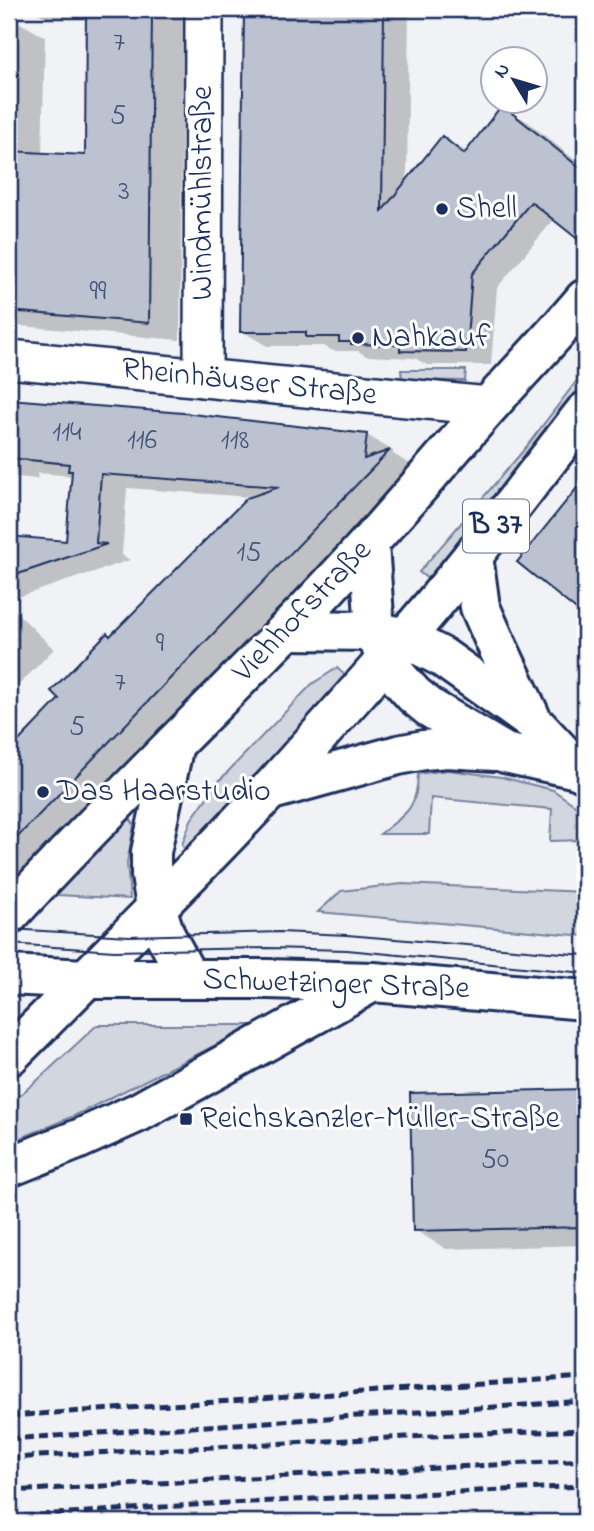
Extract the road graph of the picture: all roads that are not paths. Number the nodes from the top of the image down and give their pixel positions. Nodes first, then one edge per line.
1 (204, 9) edge
2 (585, 299) edge
3 (9, 359) edge
4 (203, 378) junction
5 (488, 406) junction
6 (585, 412) edge
7 (369, 544) junction
8 (473, 556) junction
9 (287, 630) junction
10 (389, 643) junction
11 (532, 721) junction
12 (174, 744) junction
13 (505, 753) junction
14 (581, 771) edge
15 (268, 792) junction
16 (156, 907) junction
17 (9, 915) edge
18 (9, 975) edge
19 (86, 979) junction
20 (189, 979) junction
21 (373, 982) junction
22 (585, 1000) edge
23 (9, 1056) edge
24 (9, 1167) edge

1 - 4 street, Windmühlstraße
2 - 5 main road, Viehhofstraße / B 37
3 - 4 street, Rheinhäuser Straße
4 - 5 street, Rheinhäuser Straße
5 - 7 main road, Viehhofstraße / B 37
6 - 8 main road, B 37
7 - 9 main road, Viehhofstraße / B 37
7 - 10 main road
8 - 10 main road, B 37
8 - 11 main road
9 - 10 main road
9 - 12 main road, Viehhofstraße / B 37
10 - 11 main road
10 - 13 main road
10 - 15 main road, B 37
11 - 14 main road
12 - 16 main road
12 - 17 main road, Viehhofstraße / B 37
13 - 14 main road
13 - 15 main road
15 - 16 main road, B 37
16 - 19 main road, B 37
16 - 20 main road
18 - 19 main road, Schwetzinger Straße
19 - 20 main road, Schwetzinger Straße
19 - 23 main road, B 37
20 - 21 main road, Schwetzinger Straße
21 - 22 main road, Schwetzinger Straße
21 - 24 main road

